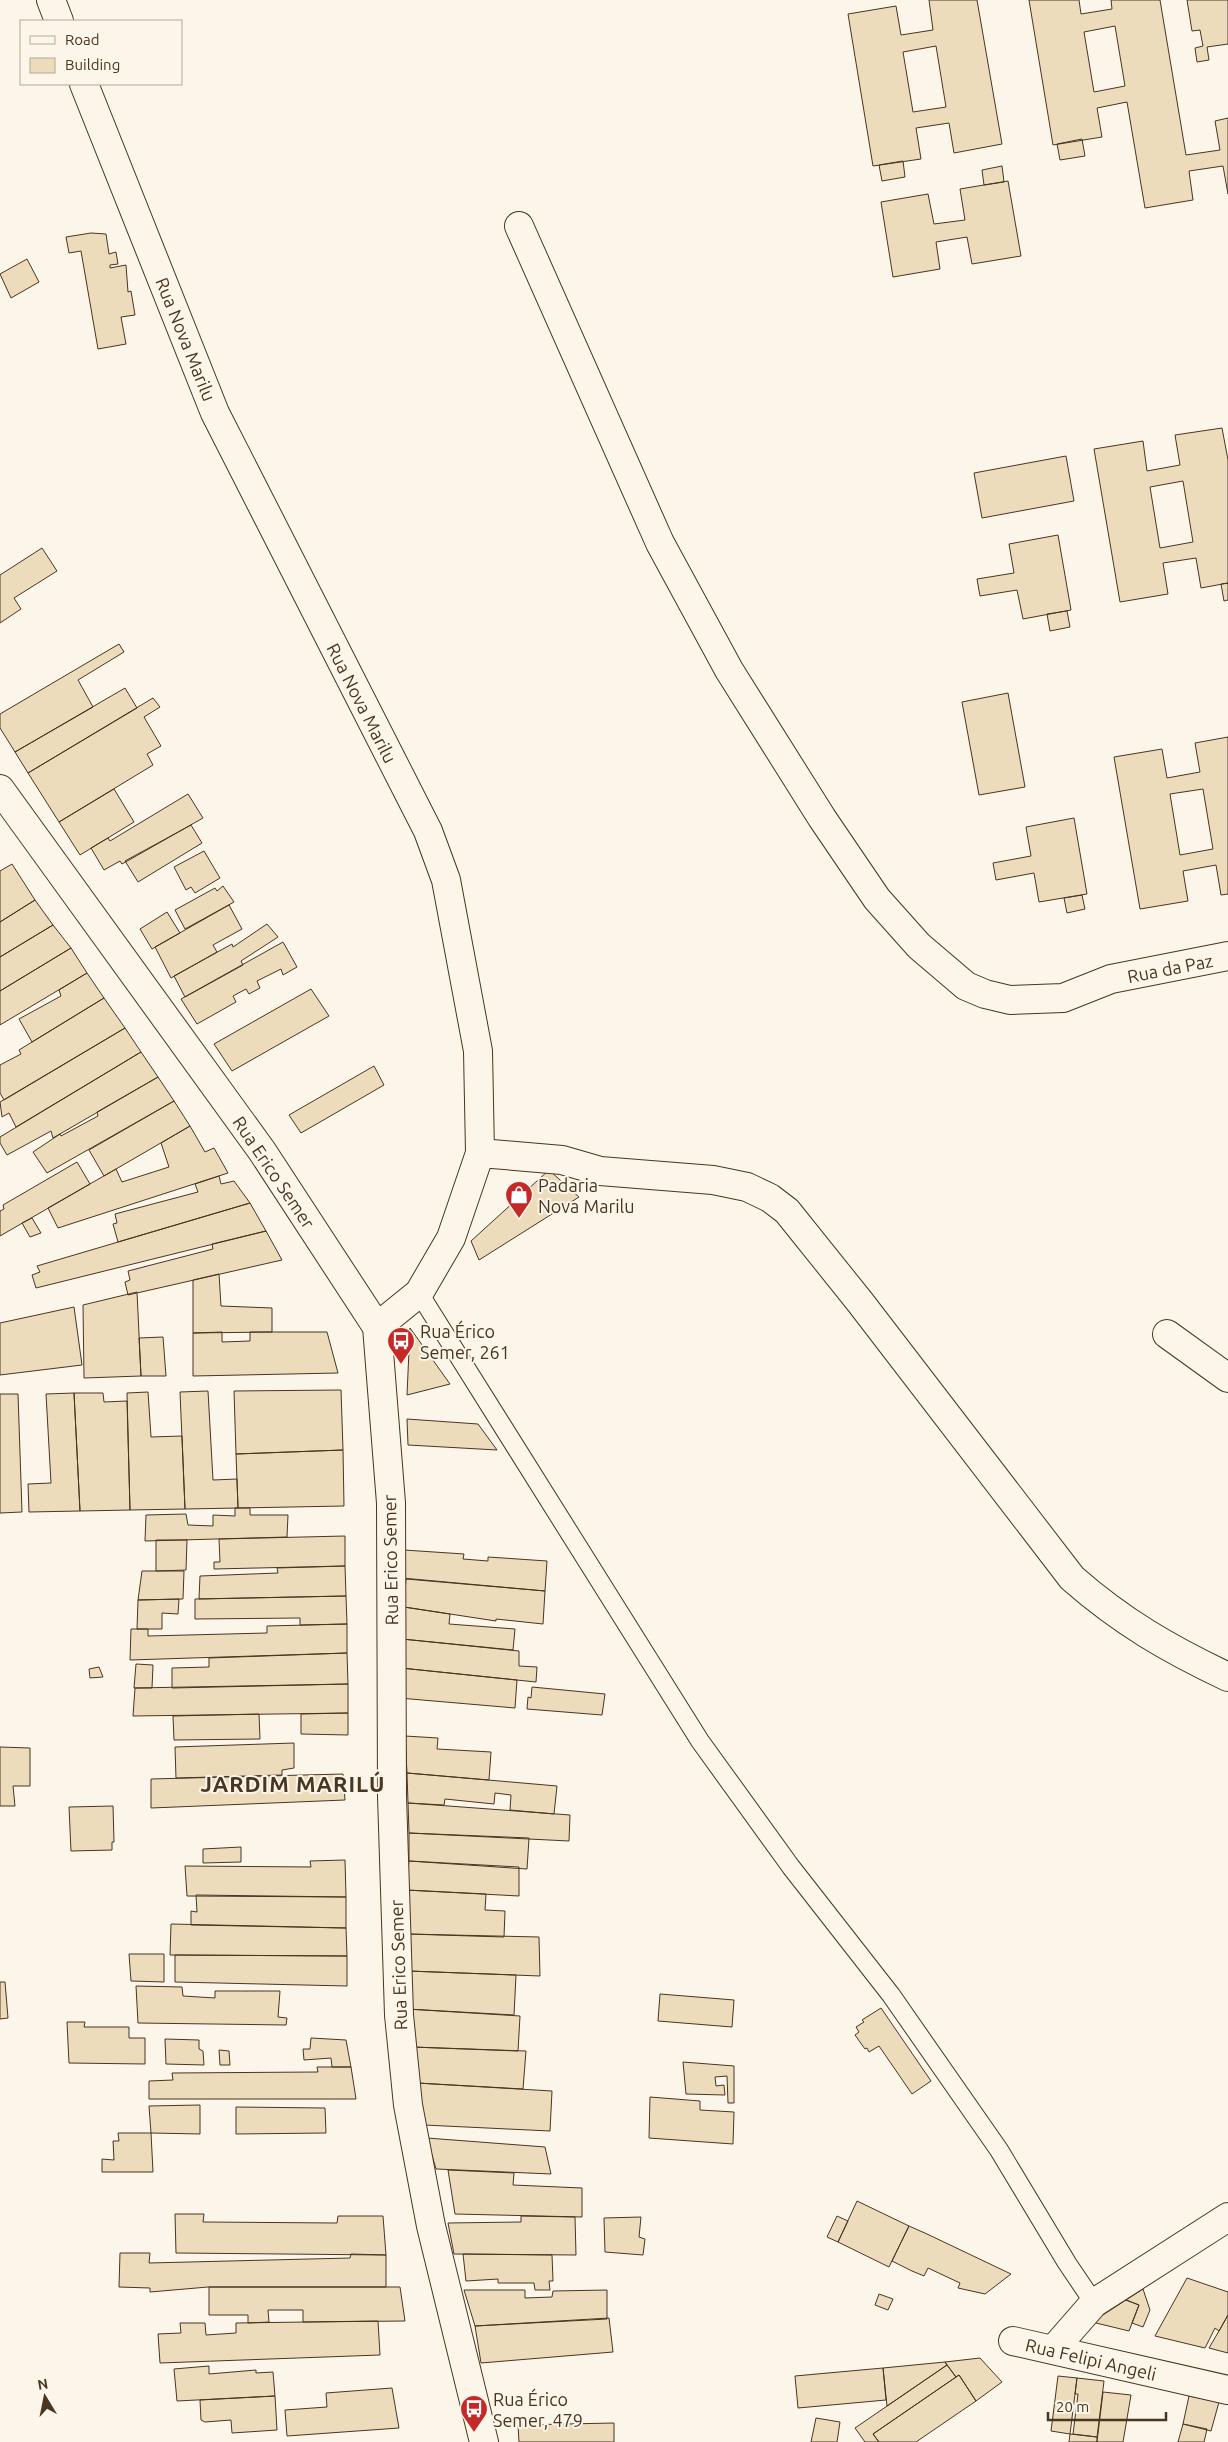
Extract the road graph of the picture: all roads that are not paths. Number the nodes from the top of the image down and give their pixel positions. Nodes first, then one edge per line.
1 (51, 0) edge
2 (59, 20) edge
3 (84, 85) edge
4 (519, 226) dead end
5 (0, 789) edge
6 (1228, 956) edge
7 (480, 1153) junction
8 (419, 1293) junction
9 (377, 1327) junction
10 (1168, 1334) dead end
11 (1228, 1378) edge
12 (1228, 1677) edge
13 (1228, 2217) edge
14 (1094, 2303) junction
15 (1013, 2341) dead end
16 (1053, 2350) junction
17 (1228, 2390) edge
18 (484, 2442) edge

1 - 2 street
3 - 7 street, Rua Nova Marilu
4 - 6 street, Rua da Paz
5 - 9 street, Rua Erico Semer
7 - 8 street, Rua Nova Marilu
7 - 12 street
8 - 9 street, Rua Nova Marilu
8 - 14 lane
9 - 18 street, Rua Erico Semer
10 - 11 street
13 - 14 street
14 - 16 street
15 - 16 street, Rua Felipi Angeli
16 - 17 street, Rua Felipi Angeli

